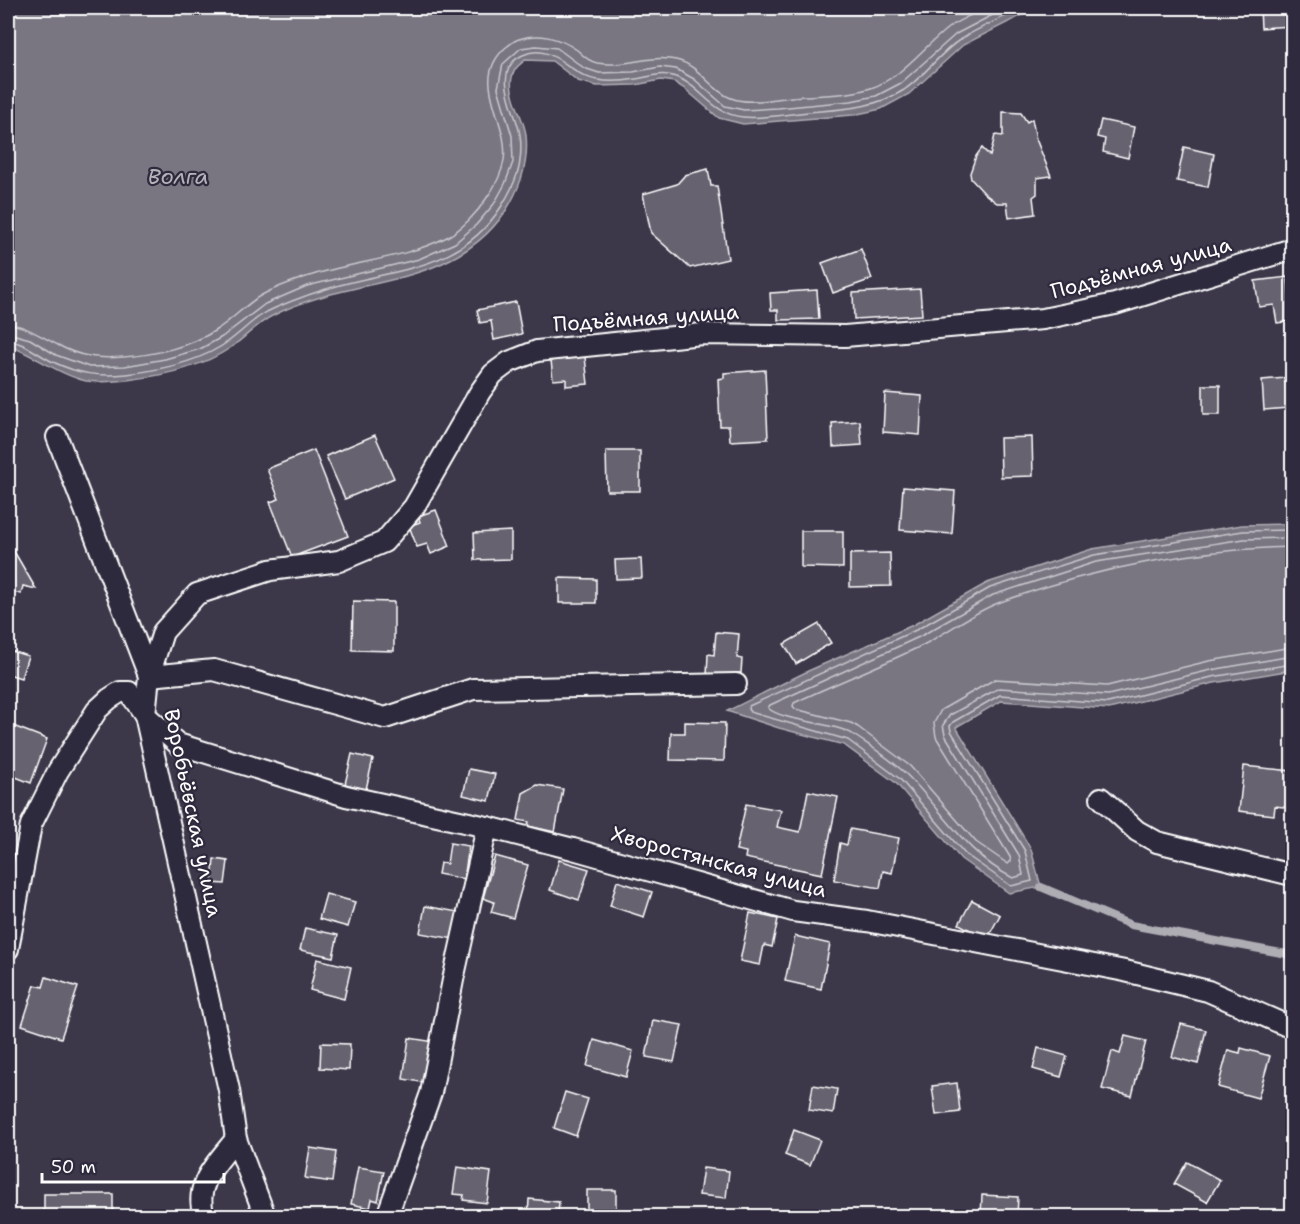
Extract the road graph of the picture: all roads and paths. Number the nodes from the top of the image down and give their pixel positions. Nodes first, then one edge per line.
1 (1293, 249) edge
2 (57, 437) dead end
3 (149, 676) junction
4 (736, 684) dead end
5 (145, 715) junction
6 (1101, 798) dead end
7 (487, 827) junction
8 (1293, 875) edge
9 (8, 949) edge
10 (1293, 1028) edge
11 (236, 1139) junction
12 (204, 1216) edge
13 (265, 1216) edge
14 (387, 1216) edge

1 - 3 street, Подъёмная улица
2 - 3 street, Воробьёвская улица
3 - 4 street
3 - 5 street, Воробьёвская улица
5 - 7 street, Хворостянская улица
5 - 9 street, Хворостянская улица
5 - 11 street, Воробьёвская улица
6 - 8 street
7 - 10 street, Хворостянская улица
7 - 14 street
11 - 12 street
11 - 13 street, Воробьёвская улица

